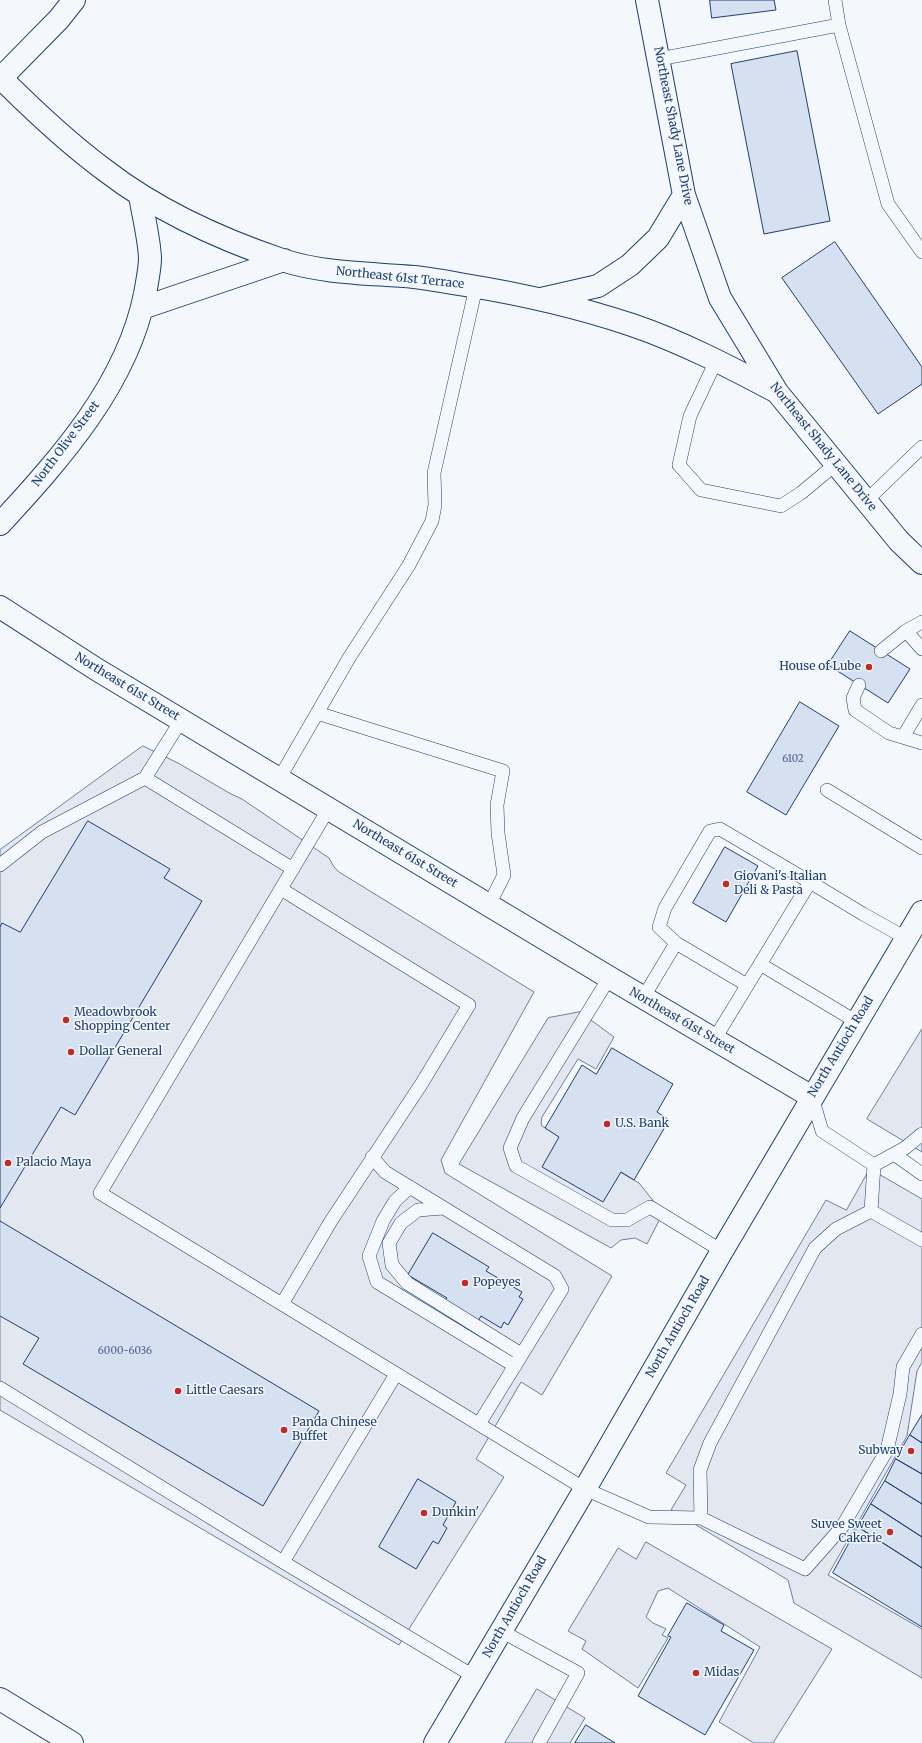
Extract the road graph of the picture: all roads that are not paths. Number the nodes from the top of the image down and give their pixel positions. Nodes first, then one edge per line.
1 (74, 0) edge
2 (648, 0) edge
3 (835, 0) edge
4 (838, 25) junction
5 (659, 59) junction
6 (1, 78) edge
7 (140, 194) junction
8 (684, 195) junction
9 (922, 252) edge
10 (284, 260) junction
11 (476, 287) junction
12 (540, 299) junction
13 (142, 308) junction
14 (716, 361) junction
15 (777, 392) junction
16 (922, 447) edge
17 (836, 464) junction
18 (866, 501) junction
19 (0, 524) edge
20 (922, 563) edge
21 (0, 607) edge
22 (922, 622) edge
23 (906, 632) junction
24 (922, 649) edge
25 (881, 651) dead end
26 (859, 685) dead end
27 (922, 705) edge
28 (317, 713) junction
29 (182, 719) junction
30 (903, 737) junction
31 (922, 743) edge
32 (145, 778) junction
33 (280, 779) junction
34 (827, 790) dead end
35 (329, 808) junction
36 (922, 848) edge
37 (0, 865) edge
38 (293, 869) junction
39 (810, 882) junction
40 (281, 889) junction
41 (489, 905) junction
42 (922, 912) edge
43 (906, 938) junction
44 (676, 943) junction
45 (760, 964) junction
46 (609, 978) junction
47 (747, 985) junction
48 (643, 998) junction
49 (857, 1022) junction
50 (714, 1040) junction
51 (812, 1097) junction
52 (922, 1134) edge
53 (894, 1154) junction
54 (372, 1157) junction
55 (874, 1164) junction
56 (922, 1174) edge
57 (410, 1187) junction
58 (443, 1208) junction
59 (871, 1211) junction
60 (922, 1240) edge
61 (722, 1251) junction
62 (282, 1304) junction
63 (922, 1334) edge
64 (518, 1360) junction
65 (396, 1374) junction
66 (0, 1388) edge
67 (479, 1424) junction
68 (585, 1488) junction
69 (701, 1518) junction
70 (283, 1562) junction
71 (501, 1632) junction
72 (475, 1678) junction
73 (0, 1700) edge
74 (72, 1743) edge
75 (435, 1743) edge
76 (539, 1743) edge

1 - 6 street
2 - 5 street, Northeast Shady Lane Drive
3 - 4 lane
4 - 5 lane
4 - 9 lane
5 - 8 street, Northeast Shady Lane Drive
6 - 7 street, Northeast 61st Terrace
7 - 10 street, Northeast 61st Terrace
7 - 13 street, North Olive Street
8 - 12 street, Northeast 61st Terrace
8 - 15 street, Northeast Shady Lane Drive
10 - 11 street, Northeast 61st Terrace
10 - 13 street
11 - 12 street, Northeast 61st Terrace
11 - 28 lane
12 - 14 street, Northeast 61st Terrace
13 - 19 street, North Olive Street
14 - 15 street, Northeast 61st Terrace
14 - 17 lane
15 - 17 street, Northeast Shady Lane Drive
16 - 18 lane
17 - 18 street, Northeast Shady Lane Drive
18 - 20 street, Northeast Shady Lane Drive
21 - 29 street, Northeast 61st Street
22 - 23 lane
23 - 24 lane
23 - 25 lane
26 - 30 lane
27 - 30 lane
28 - 33 lane
28 - 41 lane
29 - 32 lane
29 - 33 street, Northeast 61st Street
30 - 31 lane
32 - 37 lane
32 - 38 lane
33 - 35 street, Northeast 61st Street
34 - 36 lane
35 - 38 lane
35 - 41 street, Northeast 61st Street
38 - 40 lane
39 - 43 lane
39 - 44 lane
39 - 45 lane
40 - 54 lane
40 - 62 lane
41 - 46 street, Northeast 61st Street
42 - 43 street, North Antioch Road
43 - 49 street, North Antioch Road
44 - 47 lane
44 - 48 lane
45 - 47 lane
45 - 49 lane
46 - 48 street, Northeast 61st Street
46 - 61 lane
47 - 50 lane
48 - 50 street, Northeast 61st Street
49 - 51 street, North Antioch Road
50 - 51 street, Northeast 61st Street
51 - 55 lane
51 - 61 street, North Antioch Road
52 - 53 lane
53 - 55 lane
53 - 56 lane
54 - 57 lane
54 - 62 lane
55 - 59 lane
57 - 58 lane
57 - 64 lane
58 - 64 lane
58 - 64 lane
59 - 60 lane
59 - 69 lane
61 - 68 street, North Antioch Road
62 - 65 lane
63 - 69 lane
64 - 67 lane
65 - 67 lane
65 - 70 lane
66 - 70 lane
67 - 68 lane
68 - 69 lane
68 - 71 street, North Antioch Road
70 - 72 lane
71 - 72 street, North Antioch Road
71 - 76 lane
72 - 75 street, North Antioch Road
73 - 74 street

